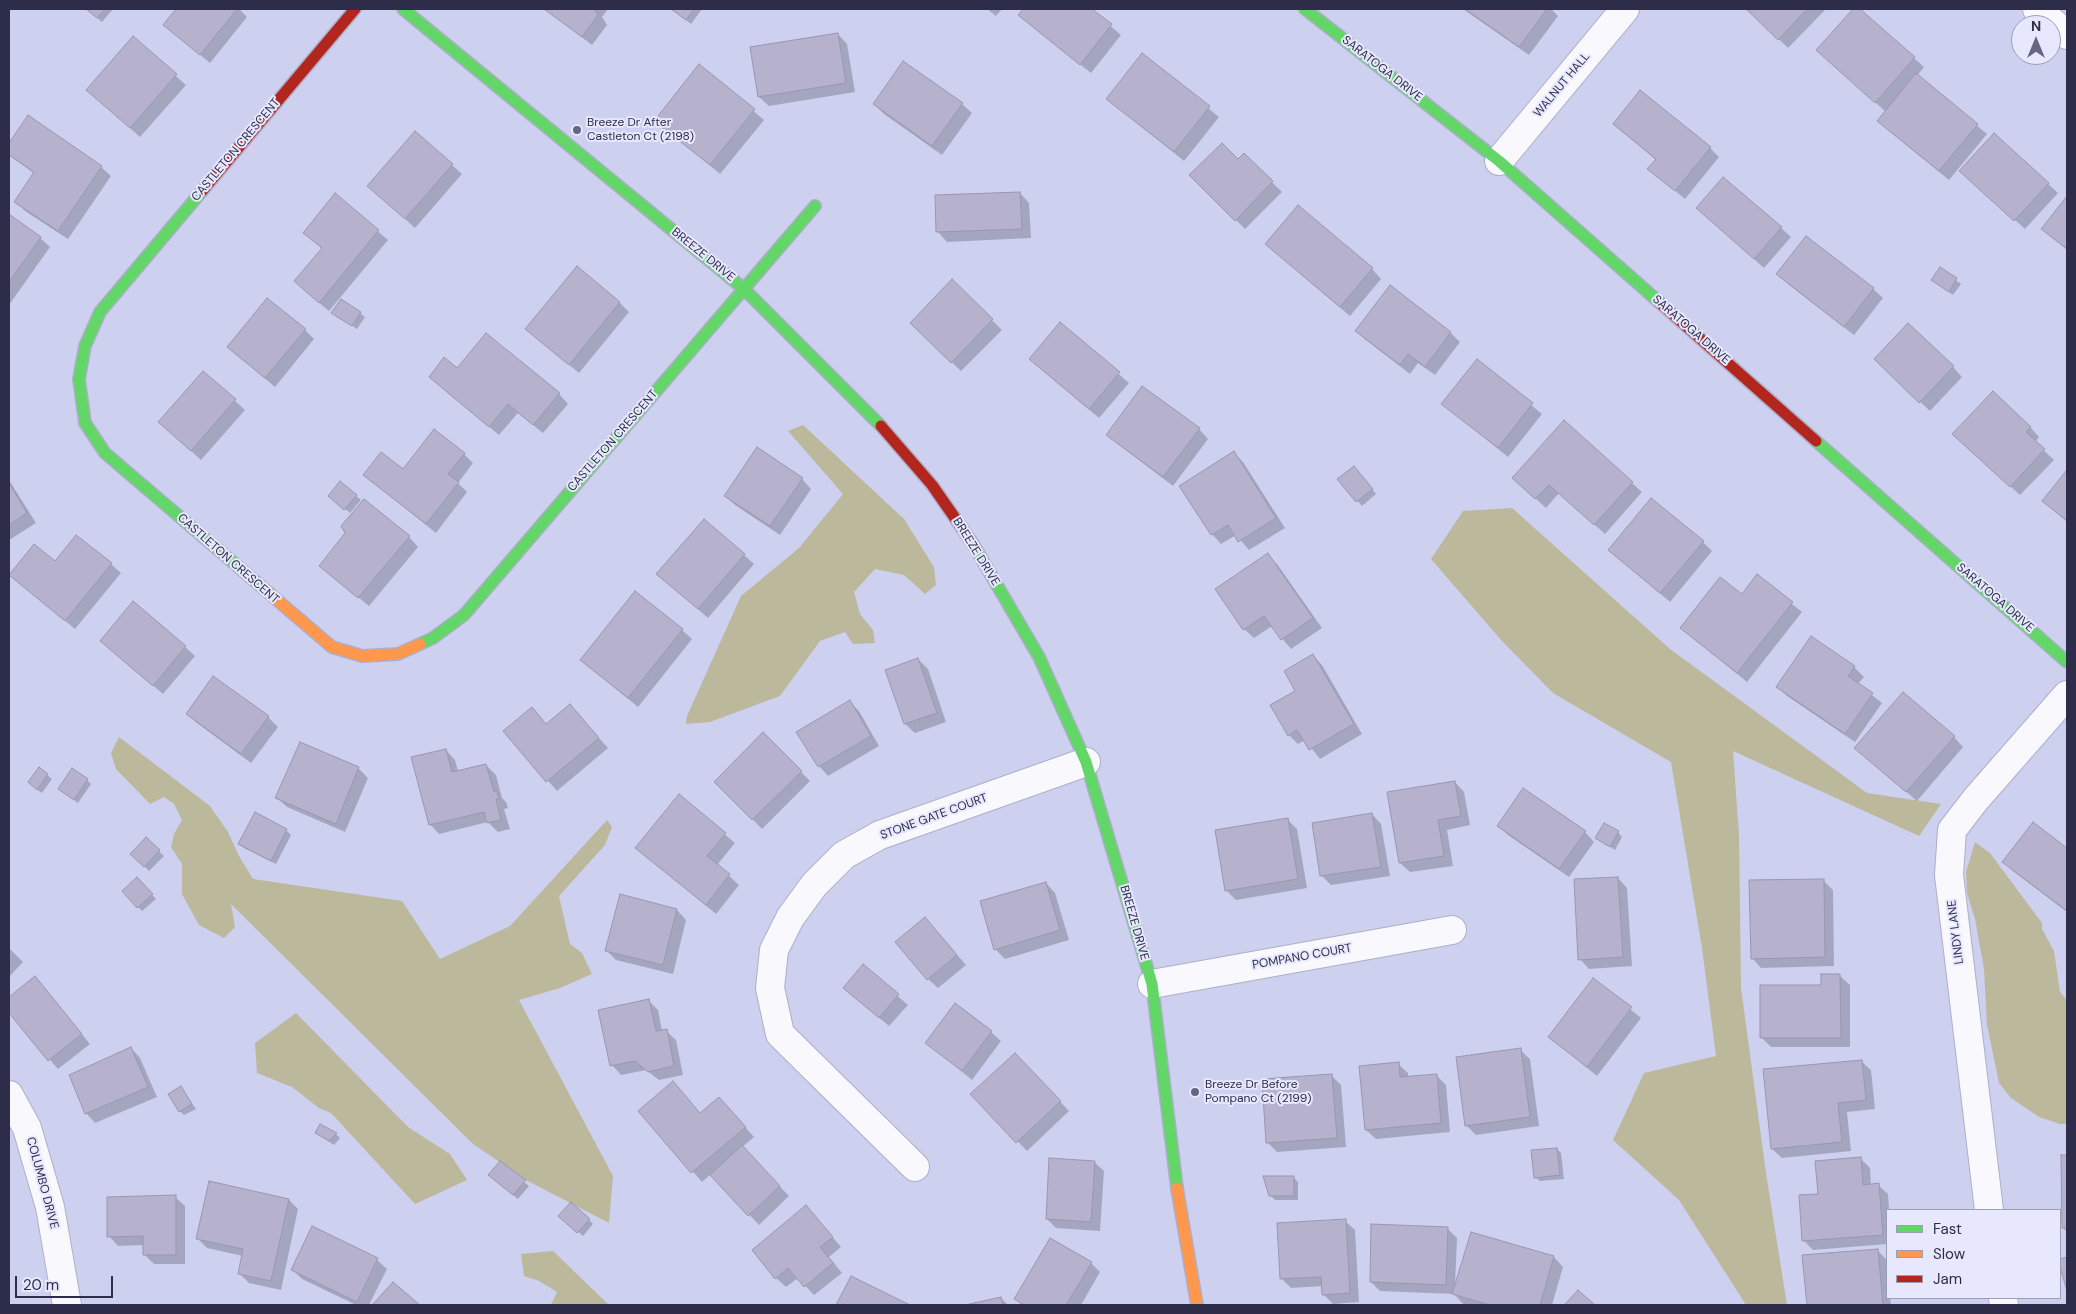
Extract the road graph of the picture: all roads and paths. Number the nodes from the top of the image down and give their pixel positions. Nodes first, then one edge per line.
1 (355, 9) edge
2 (403, 9) edge
3 (1305, 9) edge
4 (1626, 9) edge
5 (2037, 9) edge
6 (2067, 35) edge
7 (1499, 161) junction
8 (815, 206) dead end
9 (744, 289) junction
10 (2067, 662) edge
11 (2067, 695) edge
12 (1086, 762) junction
13 (1452, 930) dead end
14 (1152, 984) junction
15 (9, 1095) edge
16 (915, 1167) dead end
17 (1989, 1209) edge
18 (67, 1305) edge
19 (1197, 1305) edge

1 - 9 street, CASTLETON CRESCENT
2 - 9 street, BREEZE DRIVE
3 - 7 street, SARATOGA DRIVE
4 - 7 street, WALNUT HALL
5 - 6 street
7 - 10 street, SARATOGA DRIVE
8 - 9 street, CASTLETON CRESCENT
9 - 12 street, BREEZE DRIVE
11 - 17 street, LINDY LANE
12 - 14 street, BREEZE DRIVE
12 - 16 street, STONE GATE COURT
13 - 14 street, POMPANO COURT
14 - 19 street, BREEZE DRIVE
15 - 18 street, COLUMBO DRIVE

